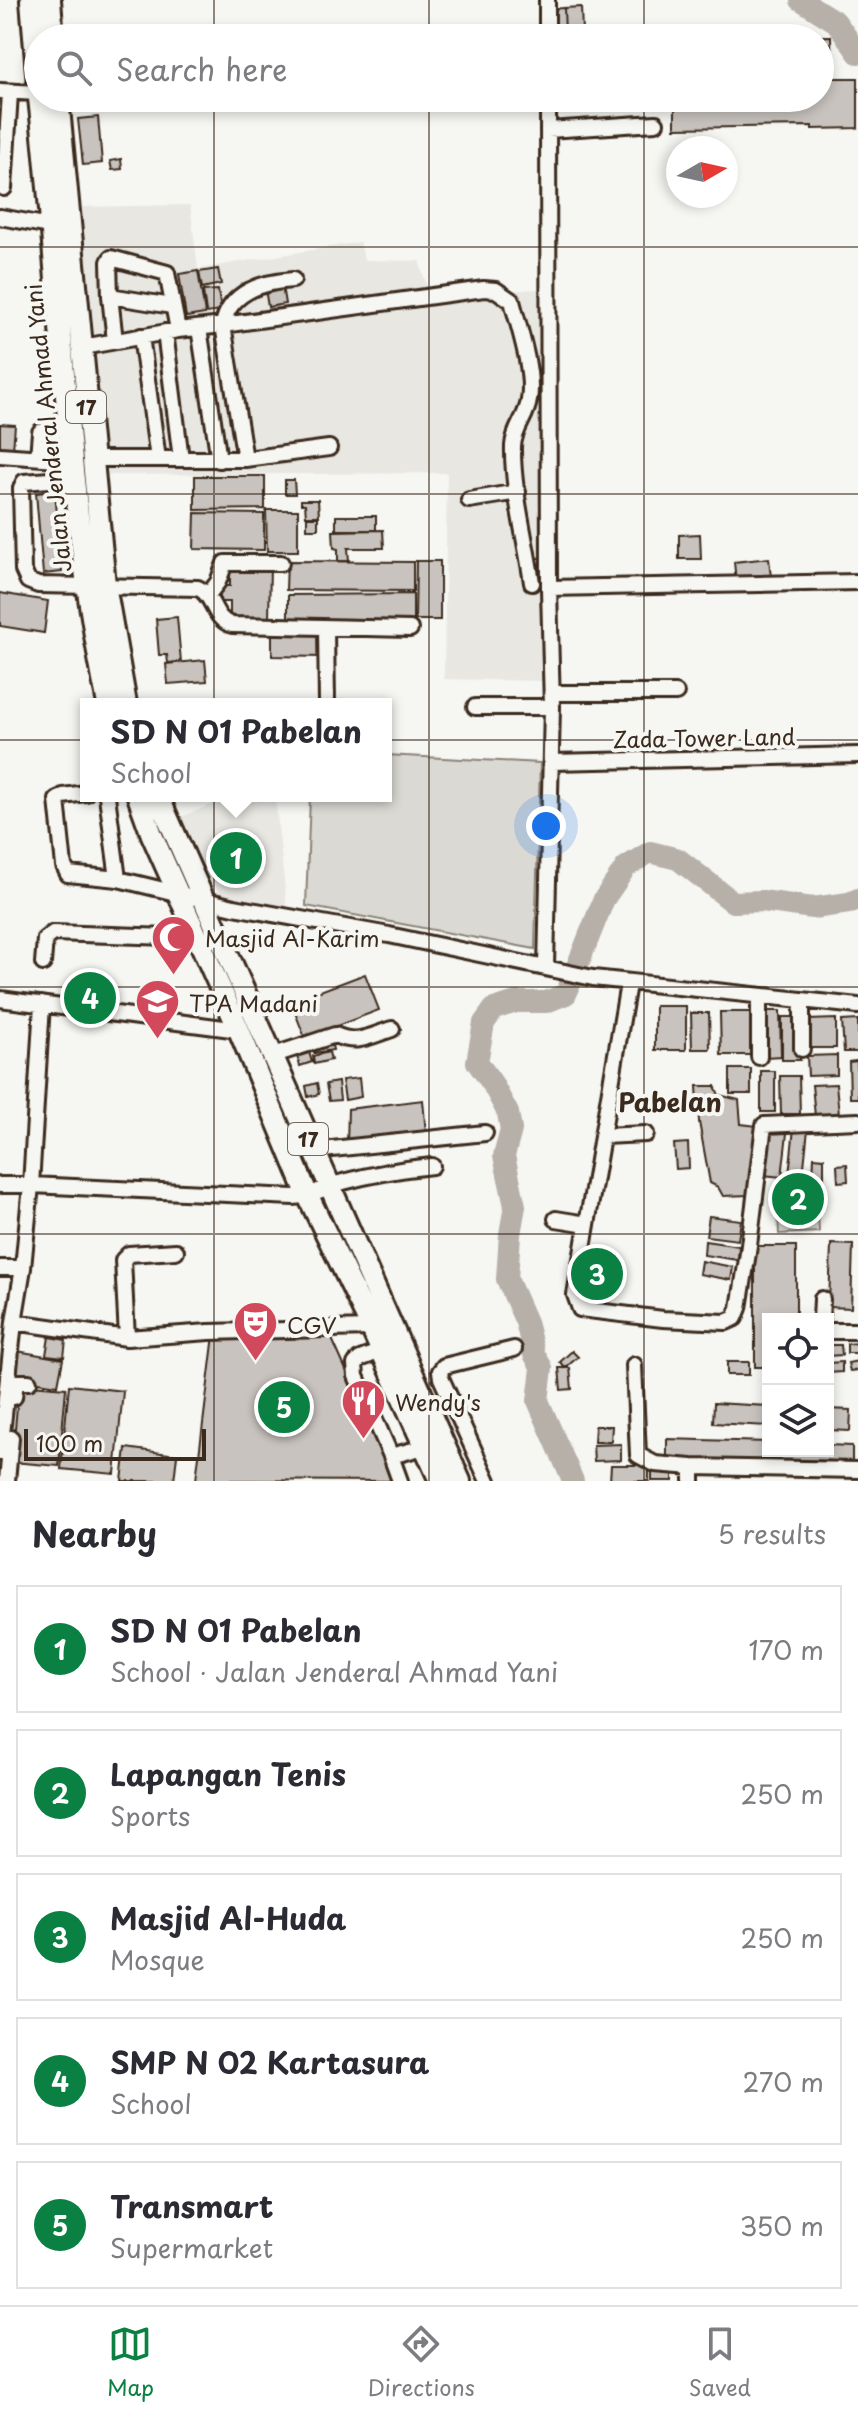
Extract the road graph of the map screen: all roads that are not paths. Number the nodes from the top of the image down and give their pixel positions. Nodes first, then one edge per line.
1 (31, 0) edge
2 (50, 0) edge
3 (547, 0) edge
4 (33, 24) edge
5 (52, 24) edge
6 (547, 24) edge
7 (5, 92) edge
8 (40, 112) edge
9 (60, 112) edge
10 (548, 112) edge
11 (656, 123) dead end
12 (548, 130) junction
13 (4, 188) dead end
14 (0, 217) edge
15 (72, 222) junction
16 (50, 226) junction
17 (293, 280) dead end
18 (110, 296) junction
19 (172, 306) junction
20 (223, 325) junction
21 (199, 328) junction
22 (171, 331) junction
23 (141, 336) junction
24 (115, 341) junction
25 (83, 347) junction
26 (69, 430) junction
27 (329, 448) dead end
28 (0, 455) edge
29 (38, 457) junction
30 (158, 459) junction
31 (181, 459) junction
32 (245, 459) junction
33 (219, 460) junction
34 (79, 465) junction
35 (518, 492) junction
36 (469, 500) dead end
37 (281, 563) dead end
38 (858, 582) edge
39 (532, 583) dead end
40 (96, 585) junction
41 (549, 588) junction
42 (208, 595) junction
43 (326, 628) junction
44 (410, 629) dead end
45 (676, 693) dead end
46 (107, 698) edge
47 (124, 698) edge
48 (327, 698) edge
49 (552, 700) junction
50 (475, 707) dead end
51 (858, 755) edge
52 (552, 762) junction
53 (80, 794) edge
54 (108, 802) edge
55 (140, 802) edge
56 (161, 802) edge
57 (118, 879) junction
58 (179, 895) junction
59 (202, 901) junction
60 (198, 938) junction
61 (43, 963) dead end
62 (553, 969) junction
63 (628, 984) junction
64 (759, 997) junction
65 (0, 999) edge
66 (802, 1001) junction
67 (42, 1004) junction
68 (858, 1006) edge
69 (392, 1029) dead end
70 (239, 1030) junction
71 (802, 1049) dead end
72 (271, 1056) junction
73 (759, 1057) dead end
74 (858, 1121) edge
75 (485, 1133) dead end
76 (646, 1134) dead end
77 (603, 1136) junction
78 (313, 1151) junction
79 (432, 1166) dead end
80 (0, 1185) edge
81 (31, 1185) junction
82 (329, 1186) junction
83 (308, 1196) junction
84 (556, 1219) dead end
85 (587, 1224) junction
86 (176, 1251) dead end
87 (0, 1268) edge
88 (23, 1268) junction
89 (822, 1299) dead end
90 (821, 1313) edge
91 (372, 1316) junction
92 (14, 1322) junction
93 (834, 1331) edge
94 (858, 1331) edge
95 (127, 1338) junction
96 (514, 1349) dead end
97 (381, 1351) junction
98 (634, 1365) dead end
99 (4, 1370) edge
100 (29, 1382) dead end
101 (461, 1422) junction
102 (432, 1440) junction
103 (0, 1453) edge
104 (391, 1456) junction
105 (858, 1470) edge
106 (692, 1474) edge
107 (820, 1475) edge
108 (7, 1481) edge
109 (400, 1481) edge
110 (440, 1481) edge
111 (460, 1481) edge
112 (488, 1481) edge

1 - 4 highway
2 - 5 highway
3 - 6 street
7 - 13 street
8 - 16 highway, Jalan Jenderal Ahmad Yani / 17
9 - 15 highway, Jalan Jenderal Ahmad Yani / 17
10 - 12 street
11 - 12 street
12 - 41 street
14 - 16 street
15 - 16 street
15 - 25 highway, Jalan Jenderal Ahmad Yani / 17
16 - 26 highway, Jalan Jenderal Ahmad Yani / 17
17 - 20 street
18 - 19 street
18 - 19 street
18 - 24 street
19 - 22 street
20 - 21 street
20 - 32 street
20 - 35 street
21 - 22 street
21 - 33 street
22 - 23 street
22 - 31 street
23 - 24 street
23 - 30 street
24 - 25 street
25 - 34 highway, Jalan Jenderal Ahmad Yani / 17
26 - 29 street
26 - 34 highway, Jalan Jenderal Ahmad Yani / 17
27 - 32 street
28 - 29 street
29 - 34 street
30 - 31 street
30 - 34 street
31 - 33 street
32 - 33 street
34 - 40 highway, Jalan Jenderal Ahmad Yani / 17
34 - 40 street
35 - 36 street
35 - 39 street
37 - 42 street
38 - 41 street
40 - 42 street
40 - 46 highway, Jalan Jenderal Ahmad Yani / 17
40 - 47 highway, Jalan Jenderal Ahmad Yani / 17
41 - 49 street
42 - 43 street
43 - 44 street
43 - 48 street
45 - 49 street
49 - 50 street
49 - 52 street
51 - 52 street, Zada Tower Land
52 - 62 street
53 - 57 street
54 - 57 street
55 - 58 highway, 17
56 - 59 highway, 17
57 - 58 street
58 - 59 street
58 - 60 highway, 17
59 - 62 street
59 - 72 highway, 17
60 - 61 street
60 - 70 highway, 17
62 - 63 street
63 - 64 street
63 - 77 street
64 - 66 street
64 - 73 street
65 - 67 street
66 - 68 street
66 - 71 street
67 - 70 street
67 - 81 street
69 - 72 street
70 - 83 highway, 17
72 - 78 highway, 17
74 - 85 street
75 - 78 street
76 - 77 street
77 - 85 street
78 - 82 highway, 17
79 - 82 street
80 - 81 street
81 - 83 street
81 - 88 street
82 - 83 street
82 - 91 highway, 17
83 - 91 highway, 17
84 - 85 street
86 - 95 street
87 - 88 street
88 - 92 street
89 - 90 street
91 - 95 street
91 - 97 highway, 17
91 - 102 highway, 17
92 - 95 street
92 - 99 street
93 - 94 street
96 - 101 street
97 - 102 highway, 17
97 - 104 street
98 - 106 street
99 - 103 street
100 - 108 street
101 - 102 street
101 - 112 street
102 - 104 street
102 - 110 highway, 17
102 - 111 highway, 17
104 - 109 street
105 - 107 street
106 - 107 street

